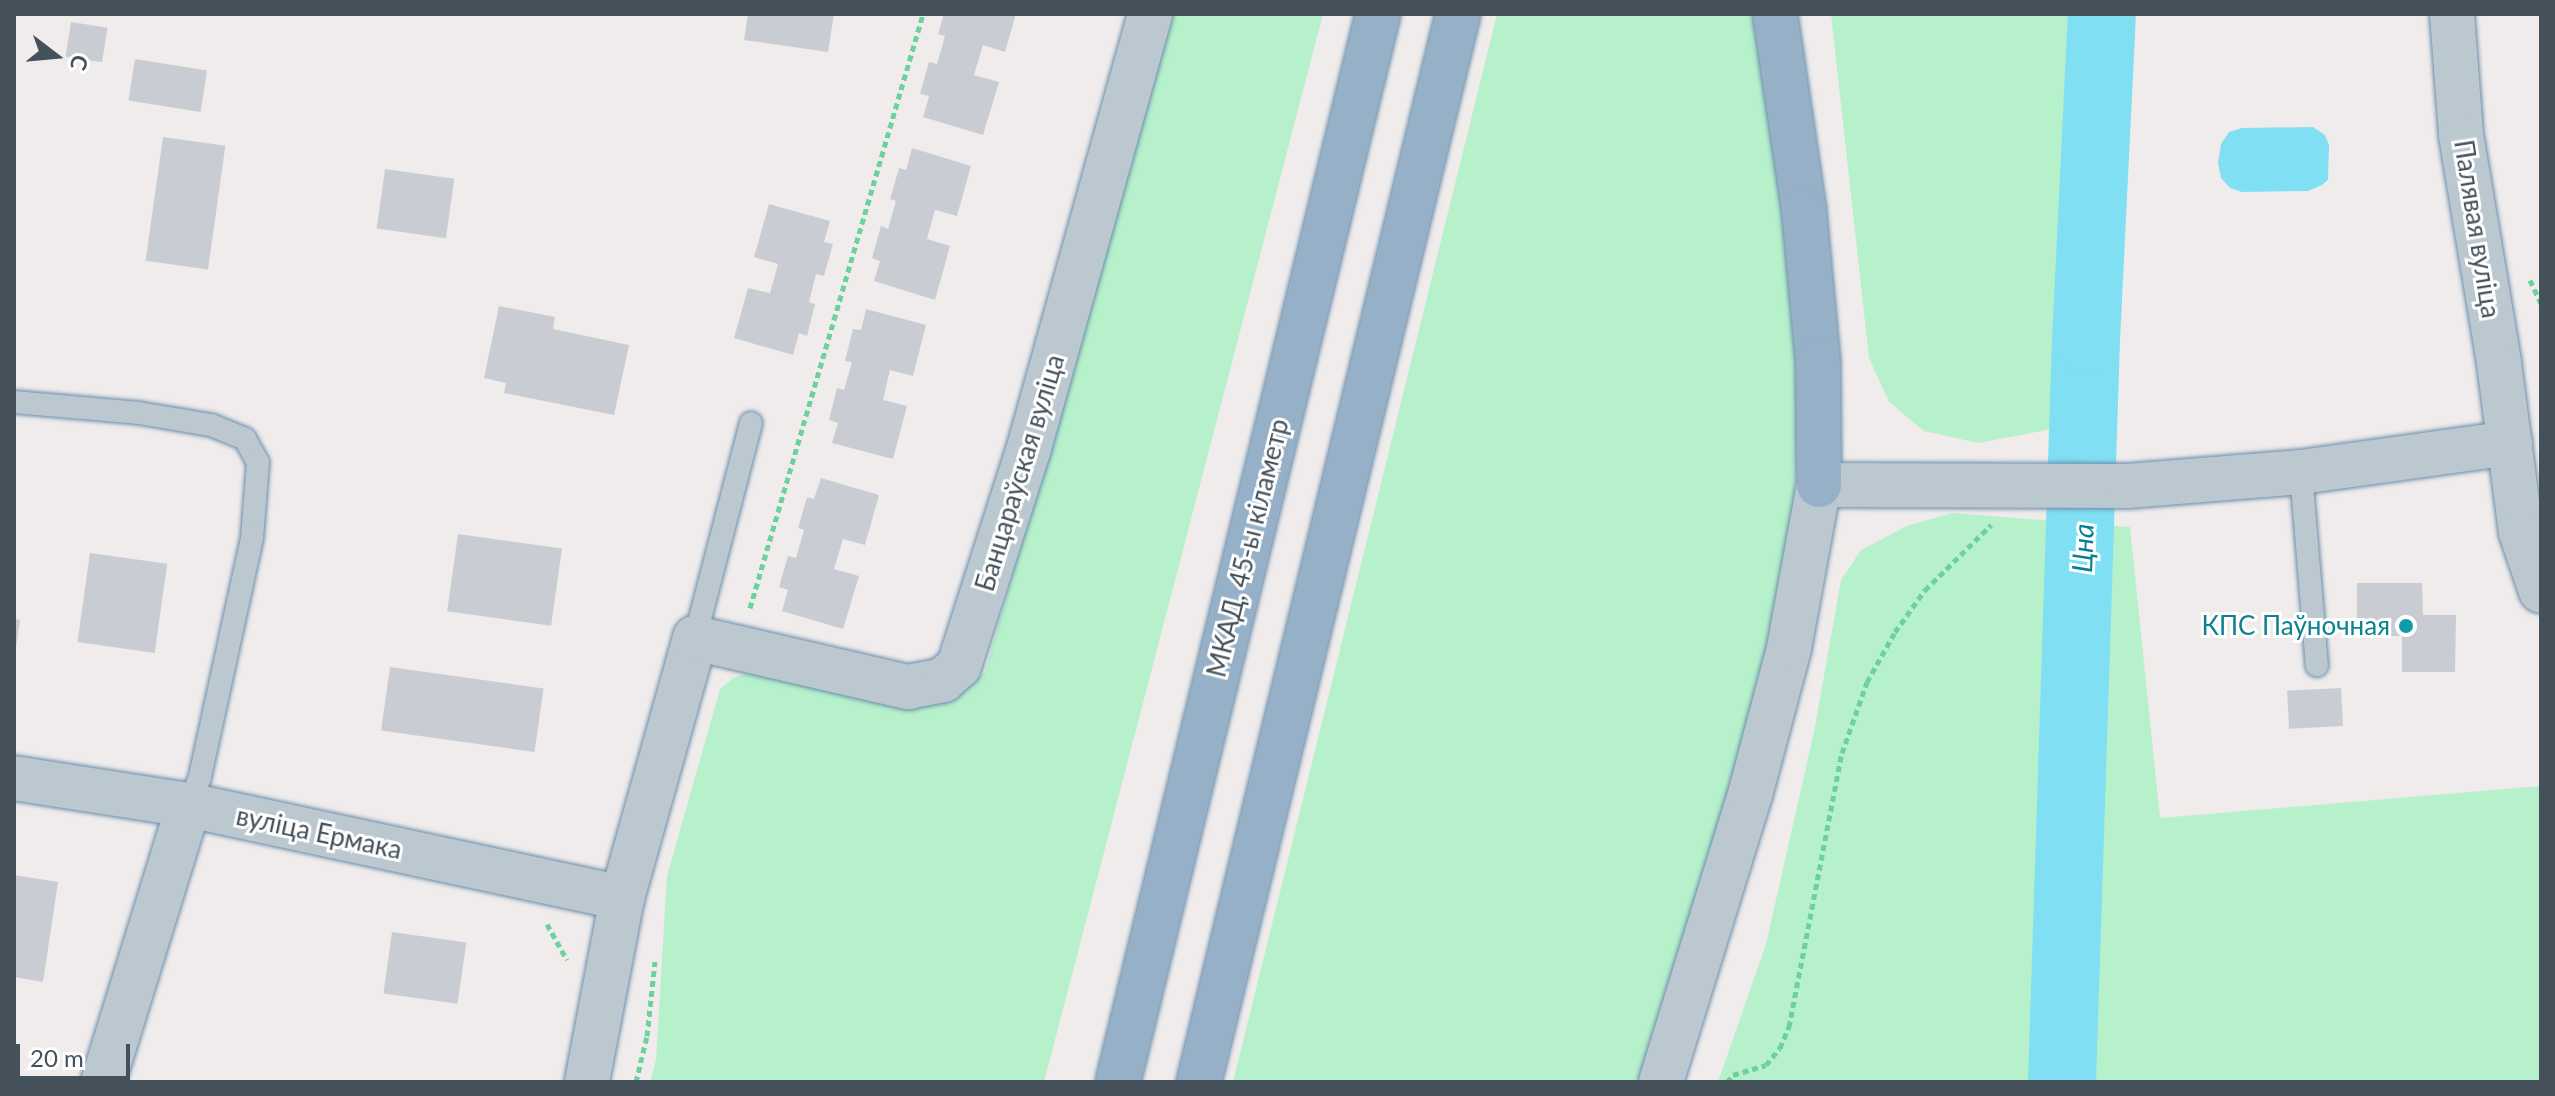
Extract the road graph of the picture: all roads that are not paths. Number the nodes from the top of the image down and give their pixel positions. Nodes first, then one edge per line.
1 (1150, 14) edge
2 (1378, 14) edge
3 (1458, 14) edge
4 (1775, 14) edge
5 (2452, 14) edge
6 (14, 402) edge
7 (751, 423) dead end
8 (2525, 437) edge
9 (2301, 472) junction
10 (1819, 485) junction
11 (2541, 591) edge
12 (695, 638) junction
13 (2317, 665) dead end
14 (14, 778) edge
15 (189, 805) junction
16 (622, 898) junction
17 (103, 1082) edge
18 (587, 1082) edge
19 (1118, 1082) edge
20 (1199, 1082) edge
21 (1661, 1082) edge

1 - 12 street, Банцараўская вуліца
2 - 19 highway, МКАД, 45-ы кіламетр
3 - 20 highway
4 - 10 highway
5 - 8 street, Палявая вуліца
6 - 15 lane
7 - 12 lane
8 - 9 street
8 - 11 street, Палявая вуліца
9 - 10 street
9 - 13 lane
10 - 21 street
12 - 16 street
14 - 15 street, вуліца Ермака
15 - 16 street, вуліца Ермака
15 - 17 street
16 - 18 street

